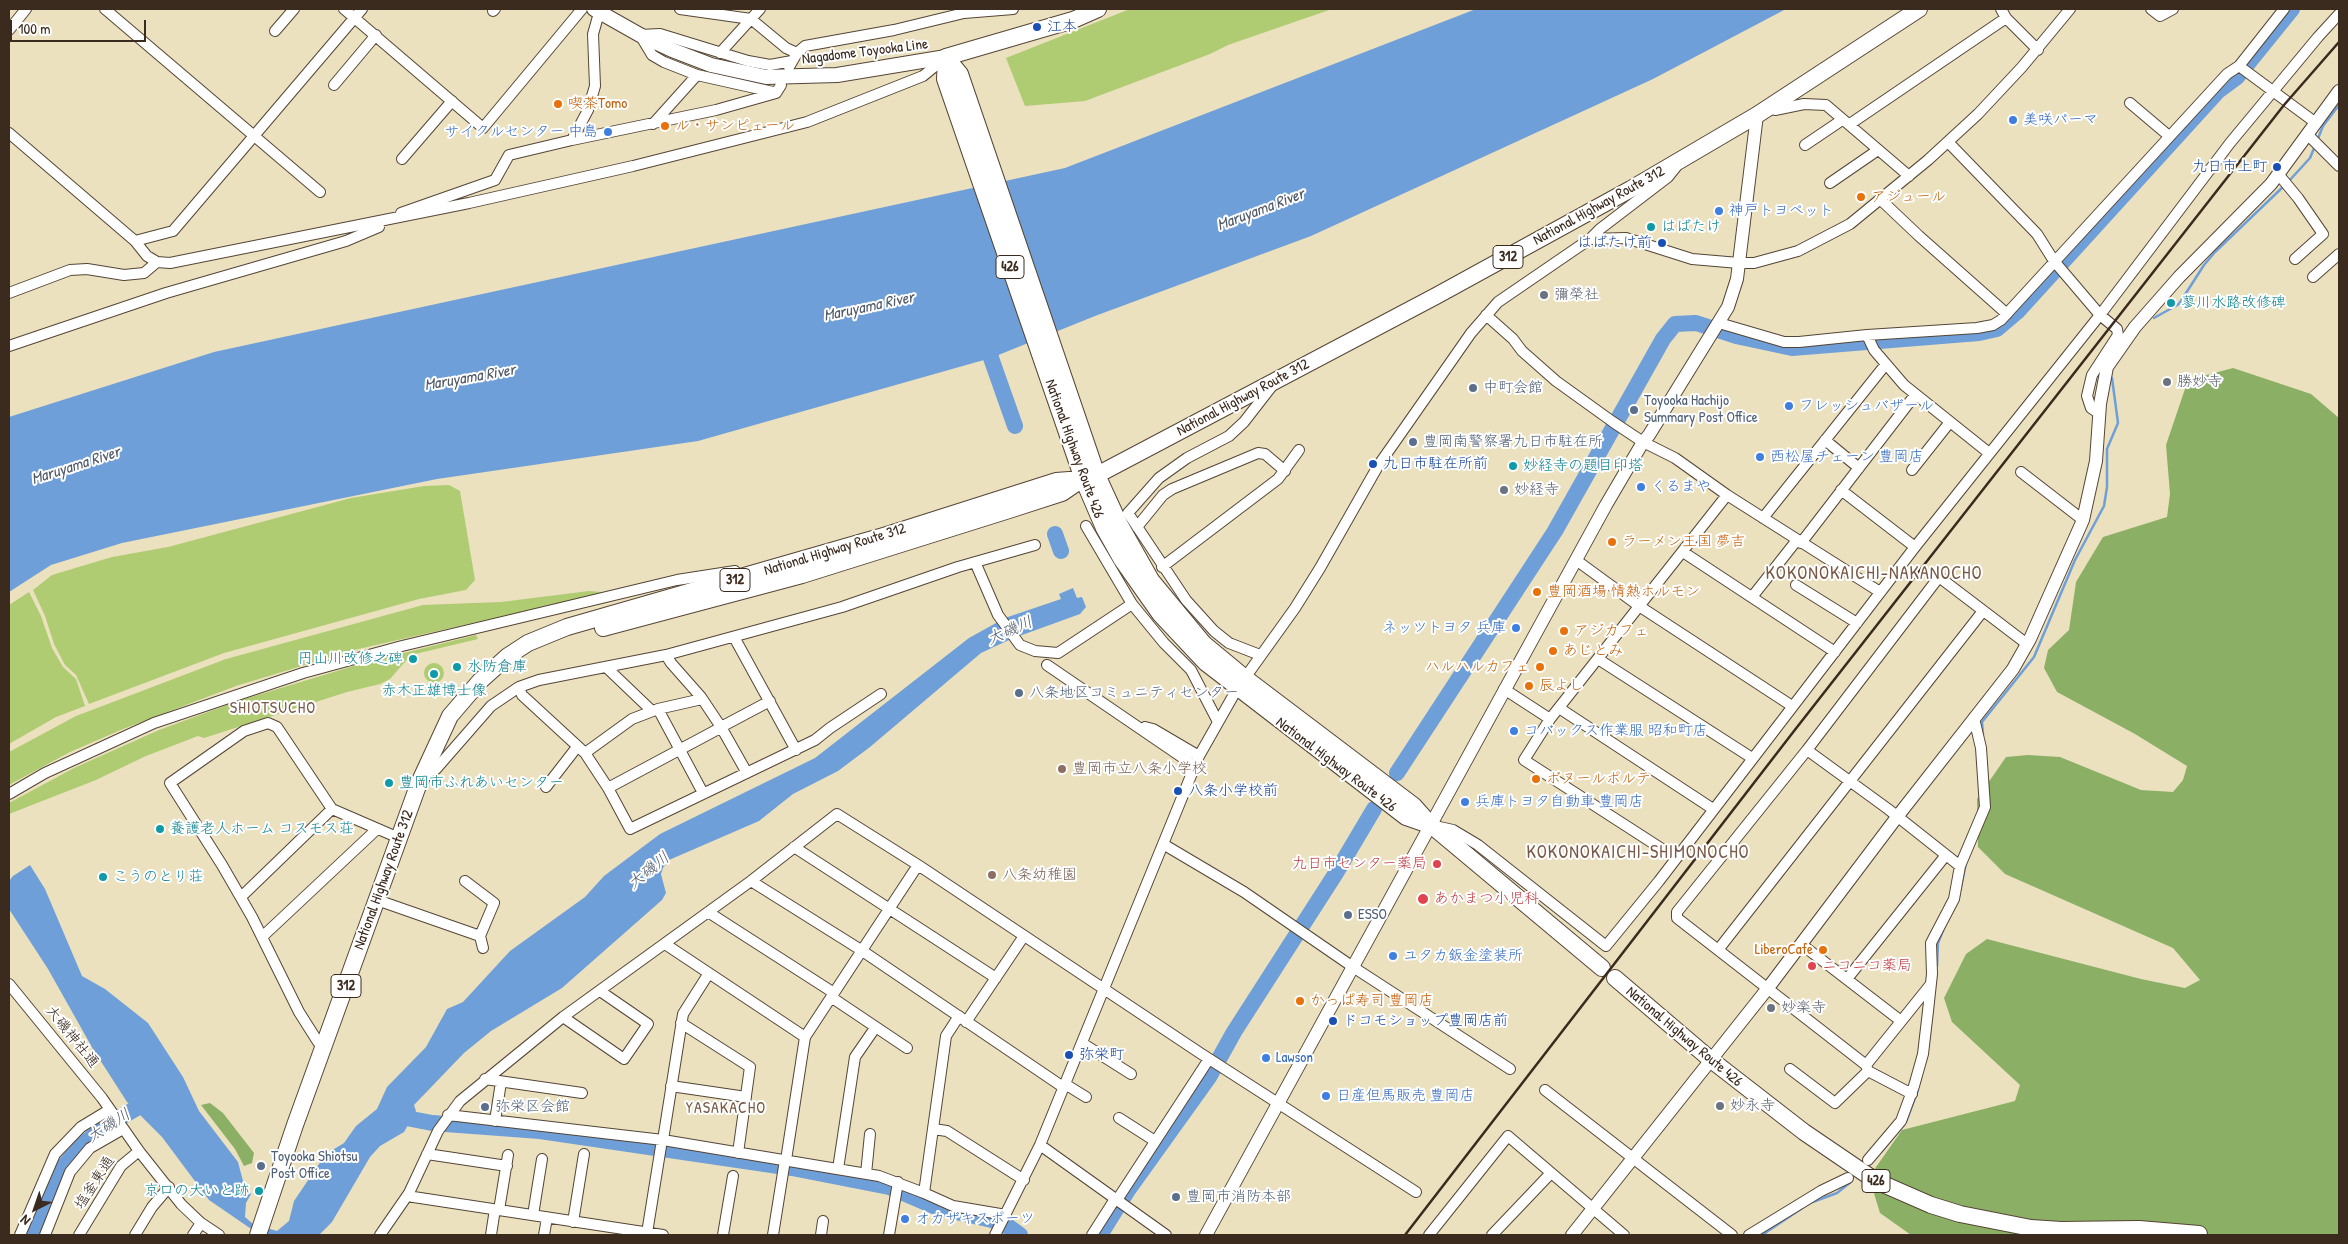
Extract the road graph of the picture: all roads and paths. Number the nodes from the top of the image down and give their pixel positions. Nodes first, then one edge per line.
1 (26, 9) edge
2 (105, 9) edge
3 (294, 9) edge
4 (344, 9) edge
5 (362, 9) edge
6 (582, 9) edge
7 (680, 9) edge
8 (760, 9) edge
9 (1014, 9) edge
10 (1098, 9) edge
11 (1919, 9) edge
12 (2070, 9) edge
13 (2151, 9) edge
14 (2173, 9) edge
15 (2284, 9) edge
16 (596, 11) edge
17 (965, 11) edge
18 (2003, 13) edge
19 (2339, 14) edge
20 (354, 18) junction
21 (751, 19) junction
22 (9, 30) edge
23 (275, 31) dead end
24 (376, 35) junction
25 (640, 36) junction
26 (2038, 50) junction
27 (720, 53) junction
28 (946, 57) junction
29 (792, 61) junction
30 (2243, 69) junction
31 (697, 75) junction
32 (334, 85) dead end
33 (2339, 90) edge
34 (2272, 91) junction
35 (452, 101) junction
36 (2130, 103) dead end
37 (1763, 111) junction
38 (1846, 122) junction
39 (2316, 123) junction
40 (653, 124) junction
41 (9, 133) edge
42 (253, 135) junction
43 (2308, 135) junction
44 (2169, 136) junction
45 (572, 140) junction
46 (1948, 142) junction
47 (1805, 145) dead end
48 (1878, 150) junction
49 (1683, 158) junction
50 (402, 159) dead end
51 (2339, 166) edge
52 (2279, 175) junction
53 (1909, 176) junction
54 (1830, 183) dead end
55 (320, 192) dead end
56 (1881, 200) junction
57 (395, 220) junction
58 (1590, 239) junction
59 (135, 241) junction
60 (2339, 254) edge
61 (2295, 260) dead end
62 (157, 262) junction
63 (1739, 263) junction
64 (2057, 264) junction
65 (2313, 277) dead end
66 (9, 293) edge
67 (2007, 314) junction
68 (1486, 315) junction
69 (2100, 315) junction
70 (1716, 328) junction
71 (1868, 339) junction
72 (9, 346) edge
73 (1886, 364) junction
74 (1275, 381) junction
75 (1915, 395) junction
76 (2100, 414) junction
77 (1950, 422) junction
78 (1825, 440) junction
79 (1643, 442) junction
80 (1299, 450) dead end
81 (1989, 453) junction
82 (1858, 468) junction
83 (1912, 470) dead end
84 (1285, 471) junction
85 (2021, 472) dead end
86 (1090, 477) junction
87 (1841, 490) junction
88 (1727, 495) junction
89 (1763, 518) junction
90 (2083, 520) junction
91 (1110, 524) junction
92 (1086, 526) dead end
93 (1137, 527) junction
94 (1799, 542) junction
95 (1035, 545) dead end
96 (1915, 547) junction
97 (1682, 552) junction
98 (1576, 560) junction
99 (975, 562) junction
100 (1162, 567) junction
101 (735, 571) dead end
102 (1796, 585) dead end
103 (1880, 592) junction
104 (1752, 597) junction
105 (1132, 604) junction
106 (1639, 606) junction
107 (1983, 611) junction
108 (1858, 622) junction
109 (734, 638) junction
110 (2026, 644) junction
111 (1835, 652) junction
112 (666, 655) junction
113 (1260, 655) junction
114 (1598, 659) junction
115 (1047, 665) dead end
116 (606, 667) junction
117 (1241, 683) junction
118 (519, 687) junction
119 (1504, 690) junction
120 (881, 694) dead end
121 (702, 699) junction
122 (770, 701) junction
123 (1792, 706) junction
124 (1559, 708) junction
125 (655, 710) junction
126 (1974, 718) junction
127 (1550, 719) junction
128 (1218, 722) junction
129 (721, 727) junction
130 (1141, 728) junction
131 (581, 750) junction
132 (680, 750) junction
133 (796, 750) junction
134 (1807, 750) junction
135 (1199, 756) junction
136 (1752, 758) junction
137 (1195, 766) junction
138 (426, 769) junction
139 (747, 773) junction
140 (1850, 781) junction
141 (546, 787) dead end
142 (608, 788) junction
143 (703, 793) junction
144 (9, 794) edge
145 (332, 809) junction
146 (1713, 809) junction
147 (1897, 817) junction
148 (1431, 825) junction
149 (376, 830) junction
150 (399, 838) junction
151 (1163, 844) junction
152 (794, 847) junction
153 (1946, 855) junction
154 (1676, 858) junction
155 (918, 865) junction
156 (1960, 866) junction
157 (465, 881) dead end
158 (750, 881) junction
159 (241, 897) junction
160 (377, 900) junction
161 (889, 909) junction
162 (708, 912) junction
163 (480, 936) junction
164 (1024, 936) junction
165 (262, 937) junction
166 (665, 944) junction
167 (1801, 944) junction
168 (483, 948) dead end
169 (861, 950) junction
170 (1718, 950) junction
171 (1353, 967) junction
172 (1602, 968) dead end
173 (709, 973) junction
174 (996, 978) junction
175 (1615, 978) dead end
176 (1847, 979) junction
177 (9, 984) edge
178 (1931, 984) junction
179 (1768, 988) junction
180 (1104, 989) junction
181 (600, 991) junction
182 (832, 995) junction
183 (563, 1018) junction
184 (963, 1019) junction
185 (1901, 1021) junction
186 (682, 1023) junction
187 (875, 1028) junction
188 (805, 1037) junction
189 (1082, 1042) junction
190 (324, 1048) junction
191 (907, 1048) dead end
192 (1209, 1059) junction
193 (1710, 1059) junction
194 (1867, 1068) junction
195 (1510, 1069) dead end
196 (1790, 1069) dead end
197 (1131, 1074) dead end
198 (485, 1079) junction
199 (501, 1082) junction
200 (1064, 1085) junction
201 (672, 1086) junction
202 (1545, 1090) dead end
203 (582, 1093) dead end
204 (1912, 1094) junction
205 (746, 1097) junction
206 (1086, 1097) dead end
207 (1278, 1103) junction
208 (110, 1112) junction
209 (448, 1115) junction
210 (1119, 1118) dead end
211 (495, 1121) junction
212 (123, 1129) junction
213 (933, 1129) junction
214 (870, 1134) dead end
215 (1155, 1141) junction
216 (661, 1145) junction
217 (1040, 1145) junction
218 (140, 1151) junction
219 (738, 1153) junction
220 (426, 1154) junction
221 (584, 1154) dead end
222 (542, 1158) dead end
223 (1633, 1160) junction
224 (1868, 1160) dead end
225 (785, 1164) junction
226 (838, 1169) junction
227 (1551, 1173) junction
228 (866, 1174) junction
229 (733, 1176) dead end
230 (1848, 1178) dead end
231 (1024, 1180) junction
232 (168, 1187) junction
233 (897, 1188) junction
234 (1416, 1192) dead end
235 (924, 1193) junction
236 (408, 1196) junction
237 (1116, 1199) junction
238 (497, 1210) junction
239 (1594, 1210) junction
240 (533, 1215) junction
241 (1006, 1215) junction
242 (547, 1218) junction
243 (823, 1221) dead end
244 (573, 1222) junction
245 (201, 1223) junction
246 (260, 1229) edge
247 (996, 1232) edge
248 (646, 1234) edge
249 (2199, 1234) edge
250 (20, 1235) edge
251 (45, 1235) edge
252 (79, 1235) edge
253 (135, 1235) edge
254 (193, 1235) edge
255 (219, 1235) edge
256 (380, 1235) edge
257 (491, 1235) edge
258 (544, 1235) edge
259 (663, 1235) edge
260 (723, 1235) edge
261 (773, 1235) edge
262 (821, 1235) edge
263 (890, 1235) edge
264 (1092, 1235) edge
265 (1166, 1235) edge
266 (1206, 1235) edge
267 (1429, 1235) edge
268 (1492, 1235) edge
269 (1572, 1235) edge
270 (1624, 1235) edge
271 (1732, 1235) edge
272 (1749, 1235) edge

1 - 22 street
2 - 42 street
3 - 23 street
4 - 20 street
5 - 20 street
6 - 35 street
7 - 21 street
8 - 21 street
9 - 17 street
10 - 28 highway
11 - 37 highway, National Highway Route 312 / 312
12 - 26 street
13 - 14 street
15 - 30 street
16 - 25 main road, Nagadome Toyooka Line
16 - 45 street
17 - 29 street
18 - 26 street
18 - 38 street
19 - 34 street
20 - 24 street
20 - 42 street
21 - 27 street
21 - 29 street
24 - 32 street
24 - 35 street
25 - 27 street
25 - 28 main road, Nagadome Toyooka Line
25 - 31 street
26 - 46 street
27 - 29 street
28 - 57 street
28 - 86 highway, National Highway Route 426 / 426
30 - 34 street
30 - 44 street
31 - 40 street
31 - 40 street
33 - 39 street
34 - 39 street
34 - 69 street
35 - 50 street
36 - 44 street
37 - 38 street
37 - 49 highway, National Highway Route 312 / 312
37 - 63 street
38 - 47 street
38 - 48 street
39 - 43 street
40 - 45 street
41 - 59 street
42 - 55 street
42 - 59 street
43 - 51 street
43 - 52 street
44 - 64 street
45 - 57 street
46 - 53 street
46 - 64 street
48 - 53 street
48 - 54 street
49 - 58 street
49 - 74 highway, National Highway Route 312 / 312
52 - 61 street
52 - 76 street
53 - 56 street
56 - 63 street
56 - 67 street
57 - 62 street
57 - 72 street
58 - 63 street
58 - 68 street
59 - 62 street
60 - 65 street
62 - 66 street
63 - 70 street
64 - 67 street
64 - 69 street
67 - 71 street
68 - 79 street
68 - 113 street
69 - 76 street
69 - 81 street
70 - 71 street
70 - 79 street
71 - 73 street
73 - 75 street
73 - 78 street
74 - 86 highway, National Highway Route 312 / 312
74 - 91 street
75 - 77 street
75 - 82 street
76 - 90 street
77 - 81 street
77 - 83 street
78 - 82 street
78 - 89 street
79 - 88 street
79 - 98 street
80 - 84 street
81 - 96 street
82 - 87 street
84 - 93 street
84 - 100 street
85 - 90 street
86 - 91 highway, National Highway Route 426 / 426
86 - 138 highway, National Highway Route 312 / 312
87 - 94 street
87 - 96 street
88 - 89 street
88 - 97 street
89 - 94 street
90 - 110 street
91 - 92 street
91 - 93 street
91 - 105 street
91 - 117 highway, National Highway Route 426 / 426
93 - 100 street
94 - 103 street
94 - 104 street
95 - 99 street
96 - 103 street
97 - 104 street
97 - 106 street
98 - 106 street
98 - 119 street
99 - 105 street
99 - 109 street
100 - 113 street
101 - 144 street
102 - 108 street
103 - 108 street
104 - 111 street
105 - 128 street
106 - 114 street
106 - 123 street
107 - 110 street
107 - 134 street
107 - 140 street
108 - 111 street
109 - 112 street
109 - 122 street
110 - 126 street
111 - 123 street
112 - 116 street
112 - 121 street
113 - 117 street
114 - 124 street
114 - 136 street
115 - 130 street
116 - 118 street
116 - 125 street
117 - 128 street
117 - 148 highway, National Highway Route 426 / 426
118 - 131 street
118 - 138 street
119 - 127 street
119 - 148 street
120 - 133 street
121 - 125 street
121 - 129 street
122 - 129 street
122 - 133 street
123 - 136 street
124 - 127 street
124 - 146 street
125 - 131 street
125 - 132 street
126 - 147 street
126 - 156 street
127 - 154 street
128 - 135 street
129 - 132 street
129 - 139 street
130 - 135 street
130 - 137 street
131 - 141 street
131 - 142 street
132 - 142 street
132 - 143 street
133 - 139 street
134 - 140 street
134 - 170 street
135 - 137 street
136 - 146 street
137 - 151 street
138 - 150 highway, National Highway Route 312 / 312
139 - 143 street
140 - 147 street
140 - 170 street
142 - 143 street
145 - 149 street
145 - 159 street
145 - 159 street
146 - 154 street
147 - 153 street
147 - 167 street
148 - 154 street
148 - 171 street
148 - 172 highway, National Highway Route 426 / 426
149 - 150 street
149 - 165 street
150 - 160 highway, National Highway Route 312 / 312
151 - 171 street
151 - 180 street
152 - 155 street
152 - 158 street
152 - 161 street
153 - 156 street
153 - 176 street
155 - 161 street
155 - 164 street
156 - 178 street
157 - 163 street
158 - 162 street
158 - 169 street
159 - 165 street
160 - 163 street
160 - 190 highway, National Highway Route 312 / 312
161 - 169 street
161 - 174 street
162 - 166 street
162 - 182 street
163 - 168 street
164 - 174 street
164 - 180 street
165 - 190 street
166 - 173 street
166 - 181 street
167 - 176 street
167 - 179 street
169 - 182 street
169 - 184 street
170 - 179 street
171 - 195 street
171 - 207 street
173 - 186 street
173 - 188 street
174 - 184 street
175 - 193 highway, National Highway Route 426 / 426
176 - 185 street
177 - 208 street, 大磯神社通
178 - 185 street
178 - 204 street
179 - 193 street
179 - 194 street
180 - 189 street
180 - 192 street
181 - 183 street
181 - 183 street
182 - 187 street
182 - 188 street
183 - 198 street
184 - 200 street
184 - 213 street
185 - 194 street
186 - 201 street
186 - 205 street
187 - 191 street
187 - 226 street
188 - 225 street
189 - 197 street
189 - 200 street
190 - 246 highway, National Highway Route 312 / 312
192 - 207 street
192 - 215 street
193 - 223 street
193 - 249 highway, National Highway Route 426 / 426
194 - 196 street
194 - 204 street
198 - 199 street
198 - 209 street
199 - 203 street
199 - 211 street
200 - 206 street
200 - 217 street
201 - 205 street
201 - 216 street
202 - 223 street
204 - 224 street
205 - 219 street
207 - 234 street
207 - 266 street
208 - 212 street, 大磯神社通
208 - 250 street
209 - 211 street
209 - 220 street
210 - 215 street
211 - 216 street
212 - 218 street
212 - 251 street
213 - 231 street
213 - 235 street
214 - 228 street
215 - 237 street
216 - 219 street
216 - 248 street
217 - 231 street
217 - 237 street
218 - 232 street
218 - 252 street, 塩釜東通
219 - 225 street
220 - 236 street
220 - 238 street
221 - 244 street
222 - 240 street
223 - 239 street
223 - 271 street
225 - 226 street
225 - 261 street
226 - 228 street
227 - 239 street
227 - 267 street
227 - 268 street
228 - 233 street
229 - 260 street
230 - 272 street
231 - 241 street
232 - 245 street
232 - 253 street
233 - 235 street
233 - 263 street
235 - 241 street
236 - 238 street
236 - 256 street
237 - 264 street
237 - 265 street
238 - 240 street
238 - 257 street
239 - 269 street
239 - 270 street
240 - 242 street
241 - 247 street
242 - 244 street
242 - 258 street
243 - 262 street
244 - 248 street
245 - 254 street
245 - 255 street
248 - 259 street

